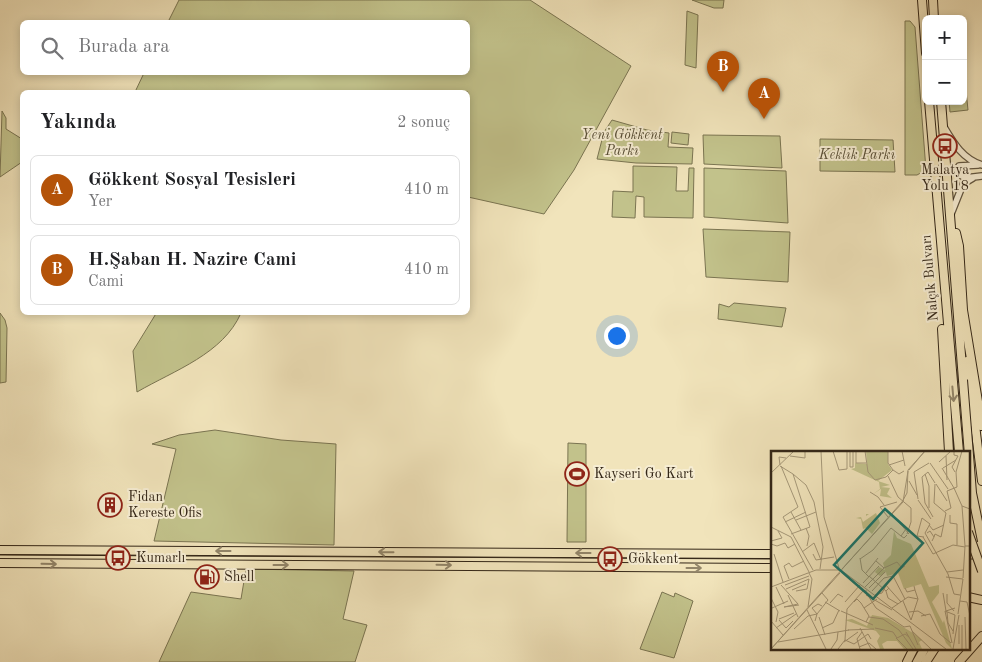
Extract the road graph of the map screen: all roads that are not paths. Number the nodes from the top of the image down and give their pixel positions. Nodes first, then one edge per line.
1 (922, 0) edge
2 (933, 0) edge
3 (923, 15) edge
4 (934, 15) edge
5 (929, 105) edge
6 (941, 105) edge
7 (943, 126) junction
8 (981, 165) edge
9 (979, 176) edge
10 (951, 214) junction
11 (944, 297) junction
12 (963, 310) junction
13 (982, 426) edge
14 (949, 451) edge
15 (959, 451) edge
16 (968, 451) edge
17 (970, 470) edge
18 (982, 481) edge
19 (970, 538) edge
20 (982, 540) edge
21 (0, 550) edge
22 (771, 554) edge
23 (0, 563) edge
24 (771, 568) edge
25 (982, 571) edge
26 (982, 636) edge
27 (913, 650) edge
28 (924, 650) edge
29 (934, 650) edge
30 (970, 650) edge
31 (970, 650) edge
32 (907, 662) edge
33 (917, 662) edge
34 (926, 662) edge
35 (959, 662) edge

1 - 3 highway
2 - 4 highway
5 - 11 highway, Nalçık Bulvarı
6 - 7 highway, Nalçık Bulvarı
7 - 8 street
7 - 10 highway, Nalçık Bulvarı
8 - 9 street
9 - 10 street
10 - 12 highway
10 - 16 highway, Nalçık Bulvarı, bridge
11 - 14 highway
11 -> 15 highway, Nalçık Bulvarı
12 - 13 highway
12 - 18 highway
17 - 20 highway, Nalçık Bulvarı, bridge
19 - 25 highway, bridge
22 -> 21 highway
23 -> 24 highway
26 - 31 highway
27 - 32 highway
28 - 33 highway
29 - 34 highway
30 - 35 highway

